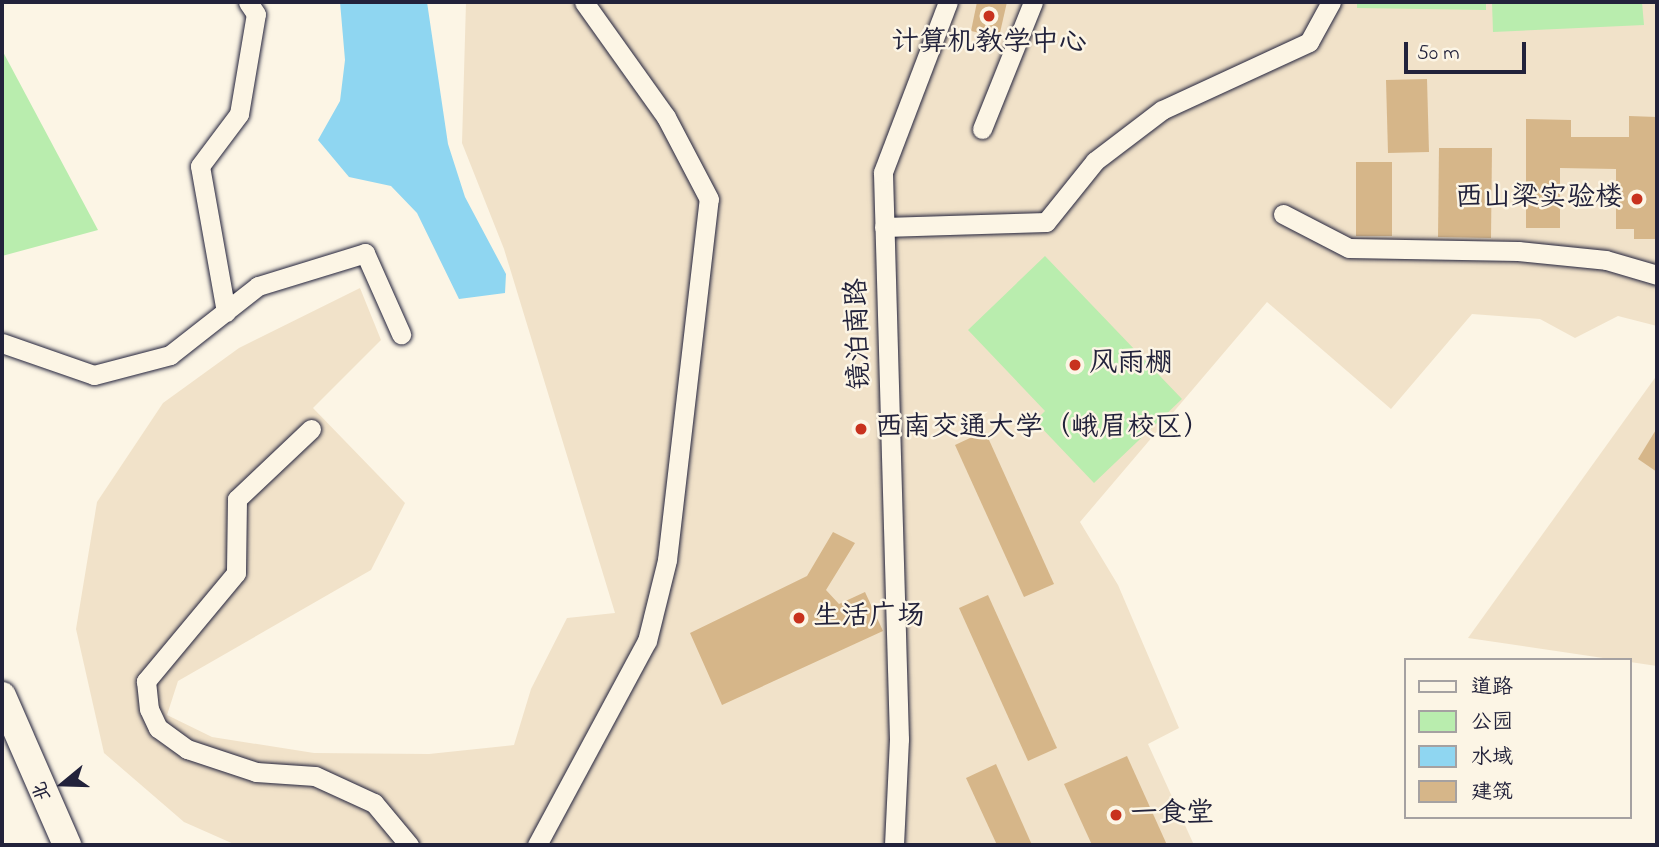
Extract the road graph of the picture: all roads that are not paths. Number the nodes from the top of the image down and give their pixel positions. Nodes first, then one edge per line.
1 (248, 2) edge
2 (584, 2) edge
3 (948, 2) edge
4 (1033, 2) edge
5 (1331, 2) edge
6 (982, 129) dead end
7 (1283, 215) dead end
8 (884, 227) junction
9 (1657, 275) edge
10 (226, 312) junction
11 (401, 334) dead end
12 (2, 343) edge
13 (311, 429) dead end
14 (2, 696) edge
15 (67, 845) edge
16 (409, 845) edge
17 (537, 845) edge
18 (894, 845) edge

1 - 10 street
2 - 17 street
3 - 8 street, 镜泊南路
4 - 6 street
5 - 8 street
7 - 9 street
8 - 18 street, 镜泊南路
10 - 11 street
10 - 12 street
13 - 16 street
14 - 15 main road

